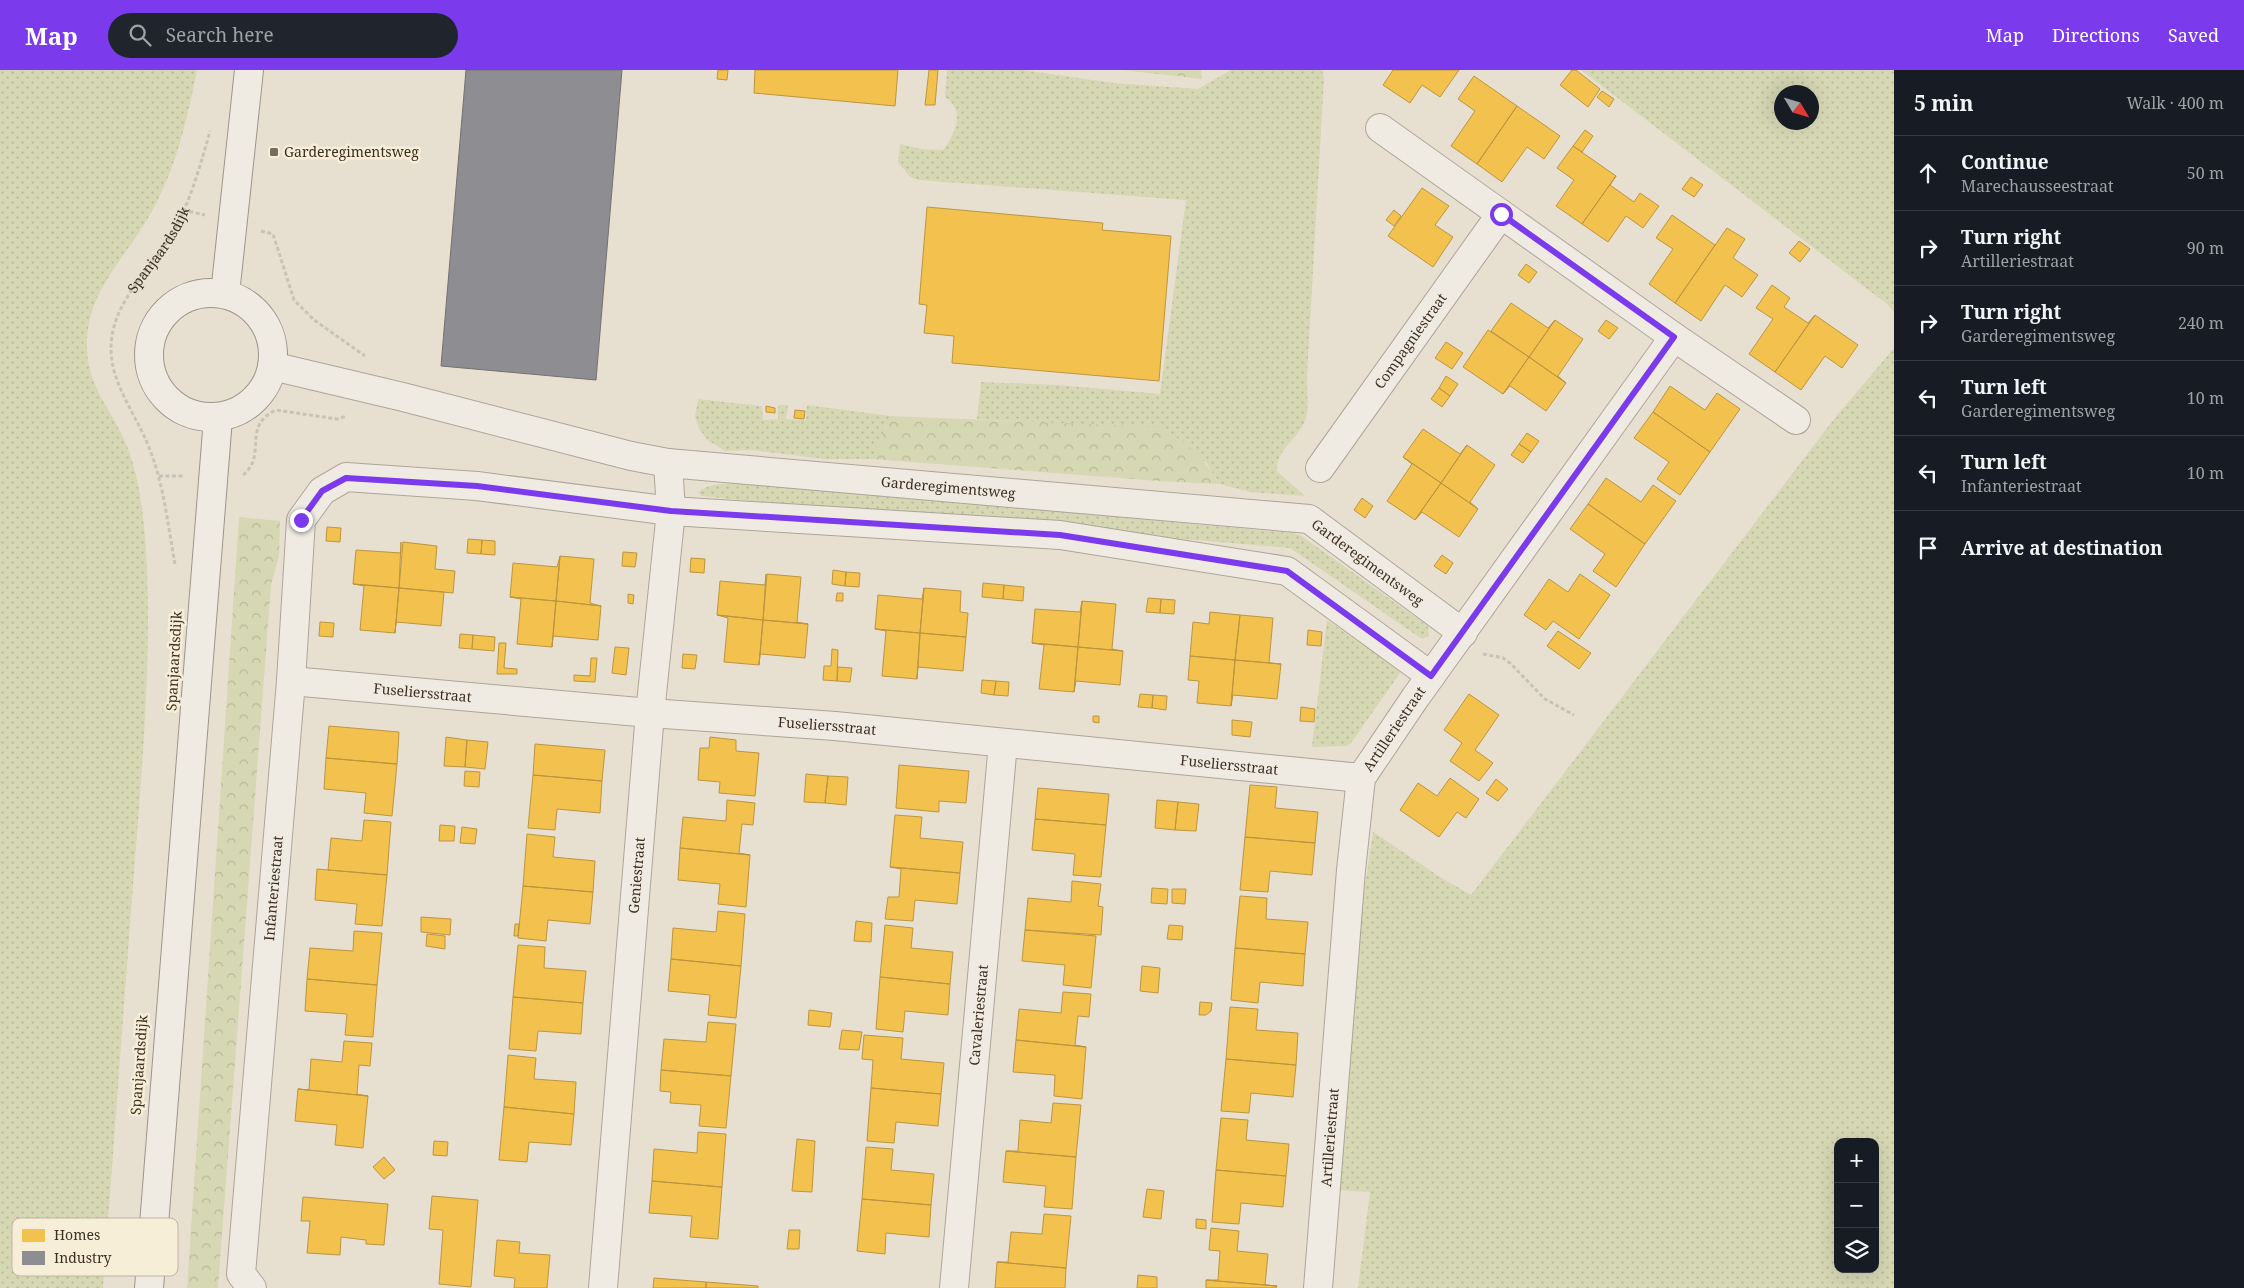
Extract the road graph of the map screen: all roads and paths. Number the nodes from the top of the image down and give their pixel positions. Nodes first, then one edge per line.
1 (250, 70) edge
2 (212, 124) dead end
3 (1380, 128) dead end
4 (183, 210) junction
5 (1501, 214) junction
6 (233, 222) junction
7 (225, 294) junction
8 (1674, 337) junction
9 (371, 361) dead end
10 (272, 366) junction
11 (356, 412) dead end
12 (218, 418) junction
13 (1796, 420) dead end
14 (668, 463) junction
15 (1320, 468) dead end
16 (158, 476) junction
17 (214, 477) junction
18 (671, 511) junction
19 (175, 565) dead end
20 (1456, 642) junction
21 (1431, 676) junction
22 (291, 681) junction
23 (650, 713) junction
24 (1574, 716) dead end
25 (1002, 743) junction
26 (1361, 778) junction
27 (155, 1218) edge
28 (252, 1288) edge
29 (604, 1288) edge
30 (954, 1288) edge
31 (1318, 1288) edge

1 - 6 street
2 - 4 path, Spanjaardsdijk
3 - 5 street
4 - 6 path
4 - 16 path, Spanjaardsdijk
5 - 8 street
5 - 15 street, Compagniestraat
6 - 7 street
6 - 9 path
7 - 10 street
7 - 12 street
8 - 13 street
8 - 20 street, Artilleriestraat
10 - 12 street
10 - 14 street, Garderegimentsweg
11 - 17 path
12 - 17 street, Spanjaardsdijk
14 - 18 street, Geniestraat
14 - 20 street, Garderegimentsweg
16 - 17 path
16 - 19 path, Spanjaardsdijk
17 - 27 street, Spanjaardsdijk
18 - 21 street
18 - 22 street, Infanteriestraat
18 - 23 street, Geniestraat
20 - 21 street, Artilleriestraat
20 - 24 path
21 - 26 street, Artilleriestraat
22 - 23 street, Fuseliersstraat
22 - 28 street, Infanteriestraat
23 - 25 street, Fuseliersstraat
23 - 29 street, Geniestraat
25 - 26 street, Fuseliersstraat
25 - 30 street, Cavaleriestraat
26 - 31 street, Artilleriestraat

